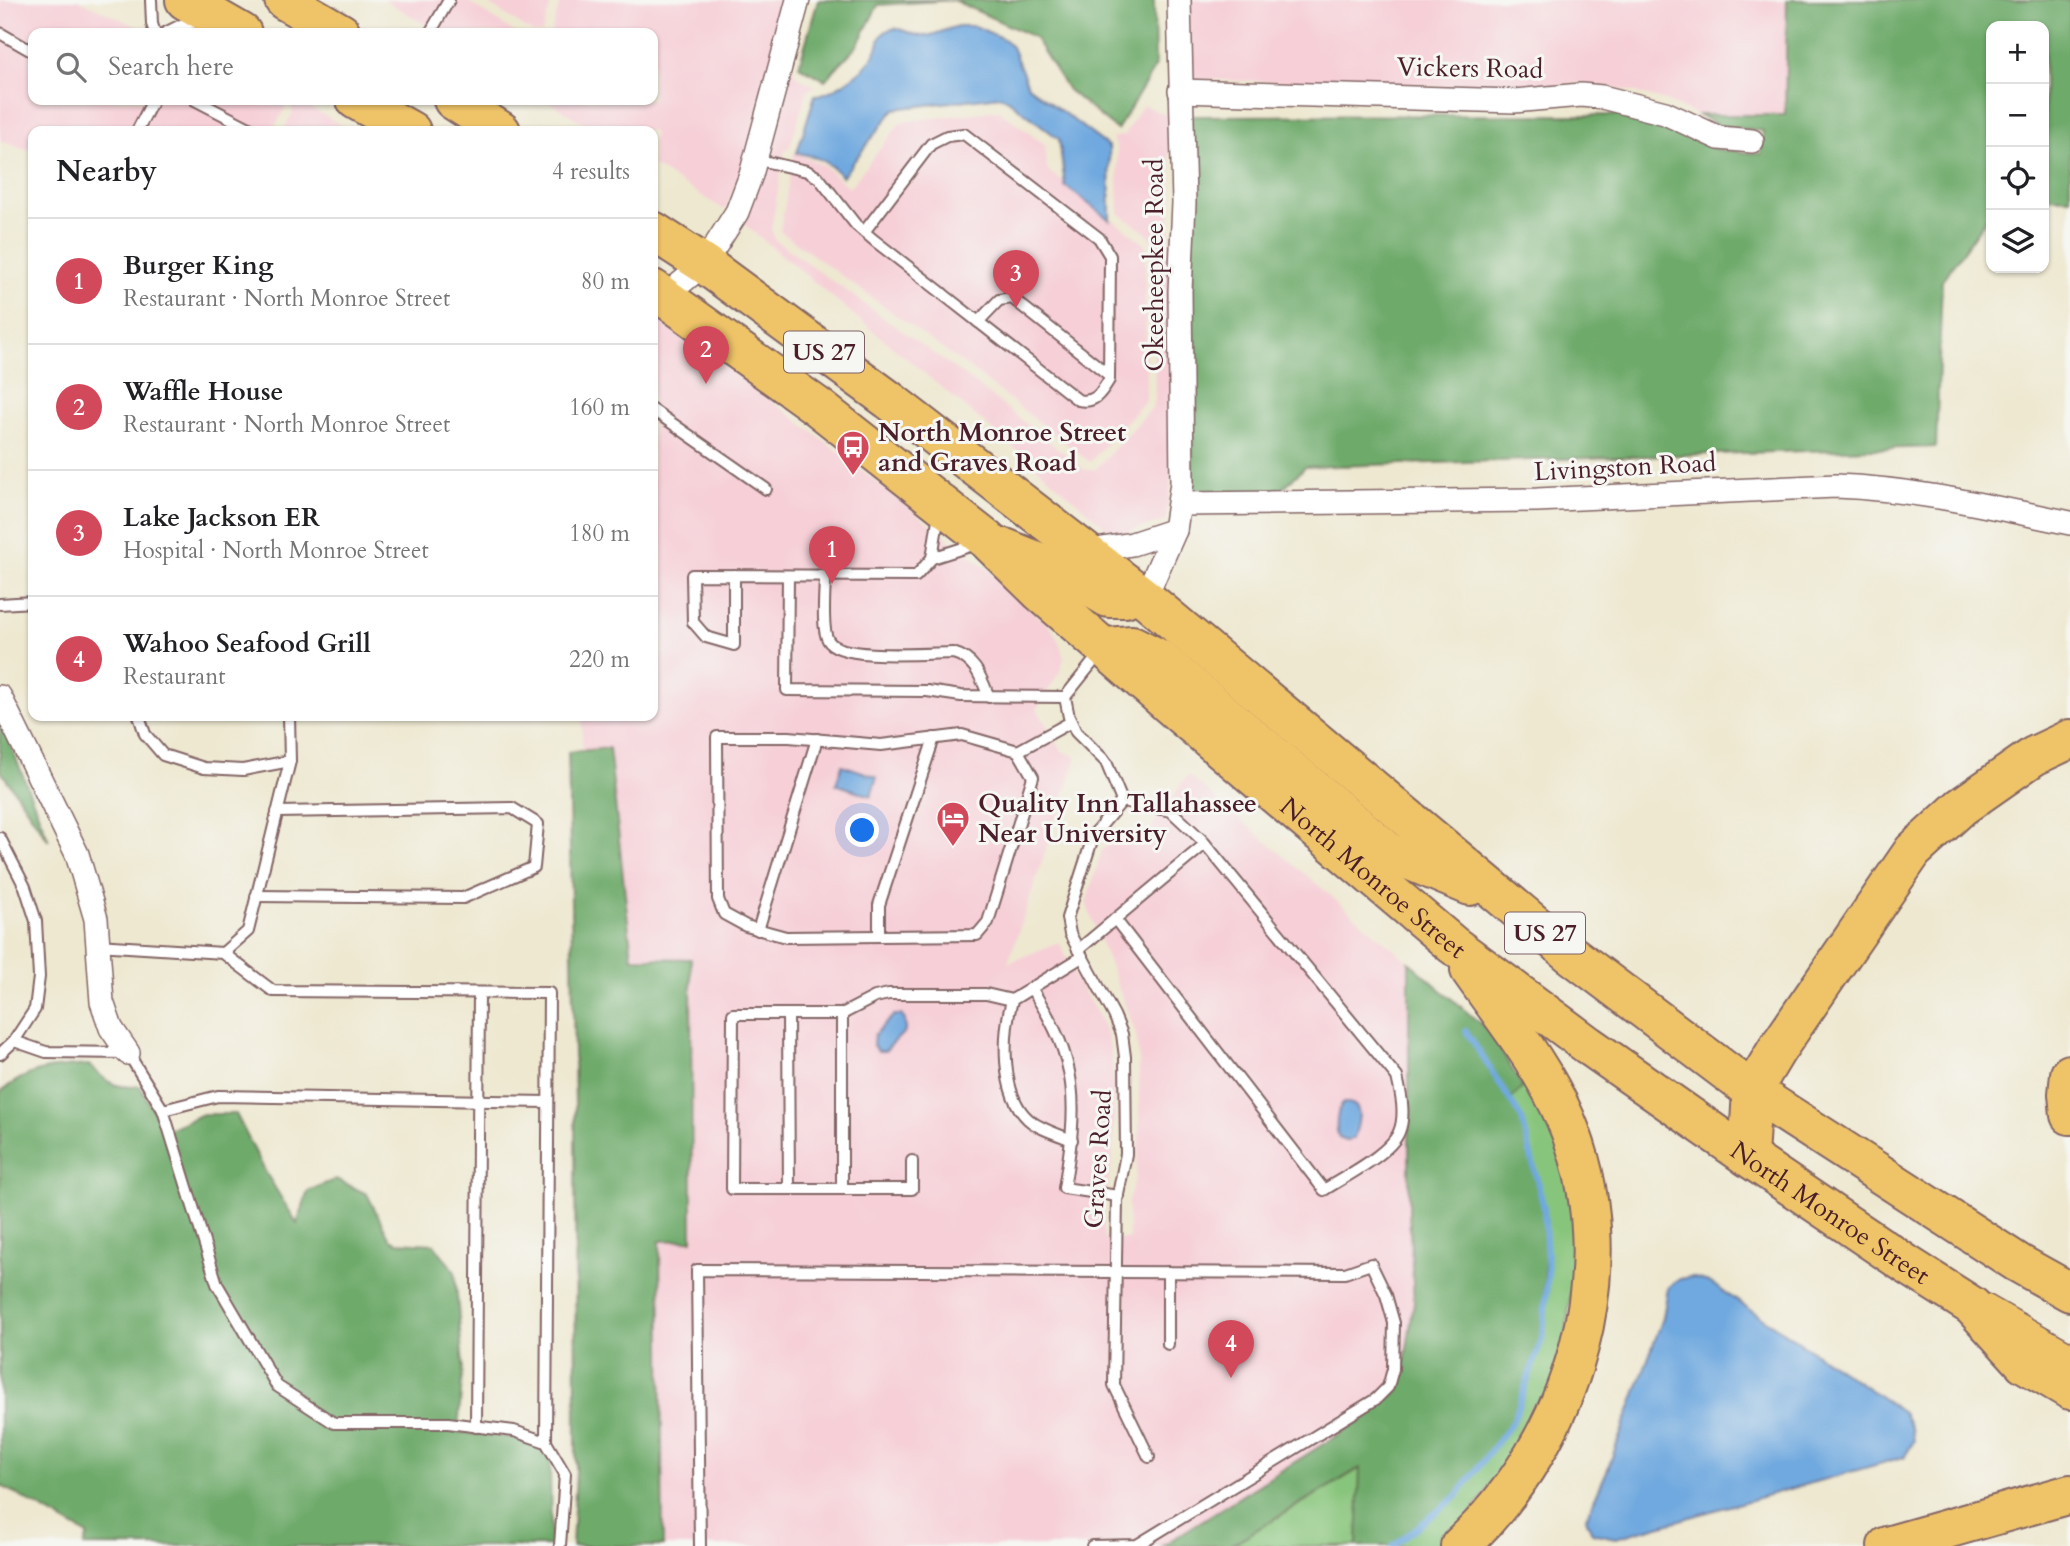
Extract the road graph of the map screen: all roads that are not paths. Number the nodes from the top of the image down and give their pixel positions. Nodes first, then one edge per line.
1 (151, 0) edge
2 (185, 0) edge
3 (284, 0) edge
4 (449, 0) edge
5 (798, 0) edge
6 (1179, 0) edge
7 (230, 26) edge
8 (153, 28) edge
9 (175, 28) edge
10 (332, 28) edge
11 (433, 28) edge
12 (0, 33) edge
13 (28, 49) edge
14 (1180, 90) junction
15 (150, 105) edge
16 (204, 105) edge
17 (461, 105) edge
18 (140, 126) edge
19 (244, 126) edge
20 (493, 126) edge
21 (1752, 141) dead end
22 (755, 159) junction
23 (864, 232) junction
24 (658, 234) edge
25 (704, 264) junction
26 (659, 297) edge
27 (978, 322) junction
28 (1109, 375) junction
29 (658, 413) edge
30 (766, 489) dead end
31 (940, 503) junction
32 (1180, 504) junction
33 (2070, 523) edge
34 (1175, 530) junction
35 (987, 540) junction
36 (1085, 552) junction
37 (932, 558) junction
38 (734, 575) junction
39 (788, 576) junction
40 (825, 576) junction
41 (1145, 598) junction
42 (28, 602) edge
43 (0, 604) edge
44 (1105, 647) junction
45 (989, 696) junction
46 (0, 697) edge
47 (1065, 697) junction
48 (141, 721) edge
49 (289, 721) edge
50 (1071, 722) junction
51 (934, 738) junction
52 (2070, 739) edge
53 (817, 740) junction
54 (1018, 751) junction
55 (290, 761) junction
56 (1122, 801) junction
57 (277, 813) junction
58 (0, 838) edge
59 (1205, 844) junction
60 (256, 896) junction
61 (1504, 900) junction
62 (1115, 919) junction
63 (758, 930) junction
64 (879, 936) junction
65 (97, 945) junction
66 (1453, 945) junction
67 (223, 953) junction
68 (1080, 953) junction
69 (1031, 988) junction
70 (479, 993) junction
71 (1012, 1000) junction
72 (788, 1014) junction
73 (842, 1014) junction
74 (14, 1041) junction
75 (128, 1053) junction
76 (0, 1054) edge
77 (2070, 1073) edge
78 (1752, 1091) junction
79 (478, 1101) junction
80 (548, 1102) junction
81 (163, 1110) junction
82 (2070, 1115) edge
83 (1072, 1140) junction
84 (1748, 1157) junction
85 (912, 1161) dead end
86 (789, 1189) junction
87 (842, 1189) junction
88 (1118, 1196) junction
89 (1115, 1272) junction
90 (1168, 1272) junction
91 (2070, 1292) edge
92 (1972, 1306) junction
93 (1168, 1344) dead end
94 (2070, 1361) edge
95 (2070, 1390) edge
96 (476, 1427) junction
97 (546, 1442) junction
98 (1149, 1457) dead end
99 (2070, 1494) edge
100 (560, 1546) edge
101 (700, 1546) edge
102 (1093, 1546) edge
103 (1460, 1546) edge
104 (1887, 1546) edge

1 - 8 lane
2 - 7 highway
3 - 10 highway
4 - 11 lane
5 - 22 street
6 - 14 street, Okeeheepkee Road
7 - 9 lane
12 - 13 lane
14 - 21 street, Vickers Road
14 - 32 street, Okeeheepkee Road
15 - 18 lane
16 - 19 lane
17 - 20 highway
22 - 23 lane
22 - 25 street
23 - 27 lane
23 - 28 lane
24 - 25 highway, US 27
25 - 26 street
25 - 36 highway, US 27
26 - 31 highway, North Monroe Street / US 27
27 - 28 lane
27 - 28 lane
29 - 30 lane
31 - 35 highway, North Monroe Street / US 27
31 - 37 lane
32 - 33 street, Livingston Road
32 - 34 street, Okeeheepkee Road
34 - 36 street
34 - 41 street, Okeeheepkee Road
35 - 37 lane
35 - 41 highway
35 - 44 highway, North Monroe Street / US 27
36 - 41 highway, US 27
37 - 40 lane
38 - 38 lane
38 - 39 lane
39 - 40 lane
39 - 45 lane
40 - 45 lane
41 - 61 highway, US 27
42 - 43 lane
44 - 47 lane
44 - 61 highway
44 - 66 highway, North Monroe Street / US 27
45 - 47 lane
46 - 65 street
47 - 50 lane
48 - 55 lane
49 - 55 lane
50 - 54 lane
50 - 56 lane
51 - 53 lane
51 - 54 lane
51 - 64 lane
52 - 78 highway
53 - 63 lane
53 - 63 lane
54 - 64 lane
55 - 57 lane
56 - 59 lane
56 - 68 lane, Graves Road
57 - 60 lane
57 - 60 lane
58 - 74 lane
59 - 62 lane
59 - 62 lane
60 - 67 lane
61 - 78 highway, US 27
62 - 68 lane
63 - 64 lane
65 - 67 lane
65 - 75 street
66 - 84 highway, North Monroe Street / US 27
66 - 103 highway
67 - 70 lane
68 - 69 lane
68 - 88 lane, Graves Road
69 - 71 lane
69 - 83 lane
70 - 79 lane
70 - 80 lane
71 - 73 lane
71 - 83 lane
72 - 73 lane
72 - 86 lane
72 - 86 lane
73 - 87 lane
74 - 75 lane
74 - 76 lane
75 - 81 lane
77 - 82 highway
78 - 84 highway
78 - 91 highway, US 27
79 - 80 lane
79 - 81 lane
79 - 96 lane
80 - 97 lane
81 - 96 lane
83 - 88 lane
84 - 92 highway, North Monroe Street / US 27
85 - 87 lane
86 - 87 lane
88 - 89 lane, Graves Road
89 - 90 lane
89 - 98 lane, Graves Road
89 - 101 lane
90 - 93 lane
90 - 102 lane
92 - 94 main road, North Monroe Street / US 27
92 - 95 highway
96 - 97 lane
97 - 100 lane
99 - 104 highway

